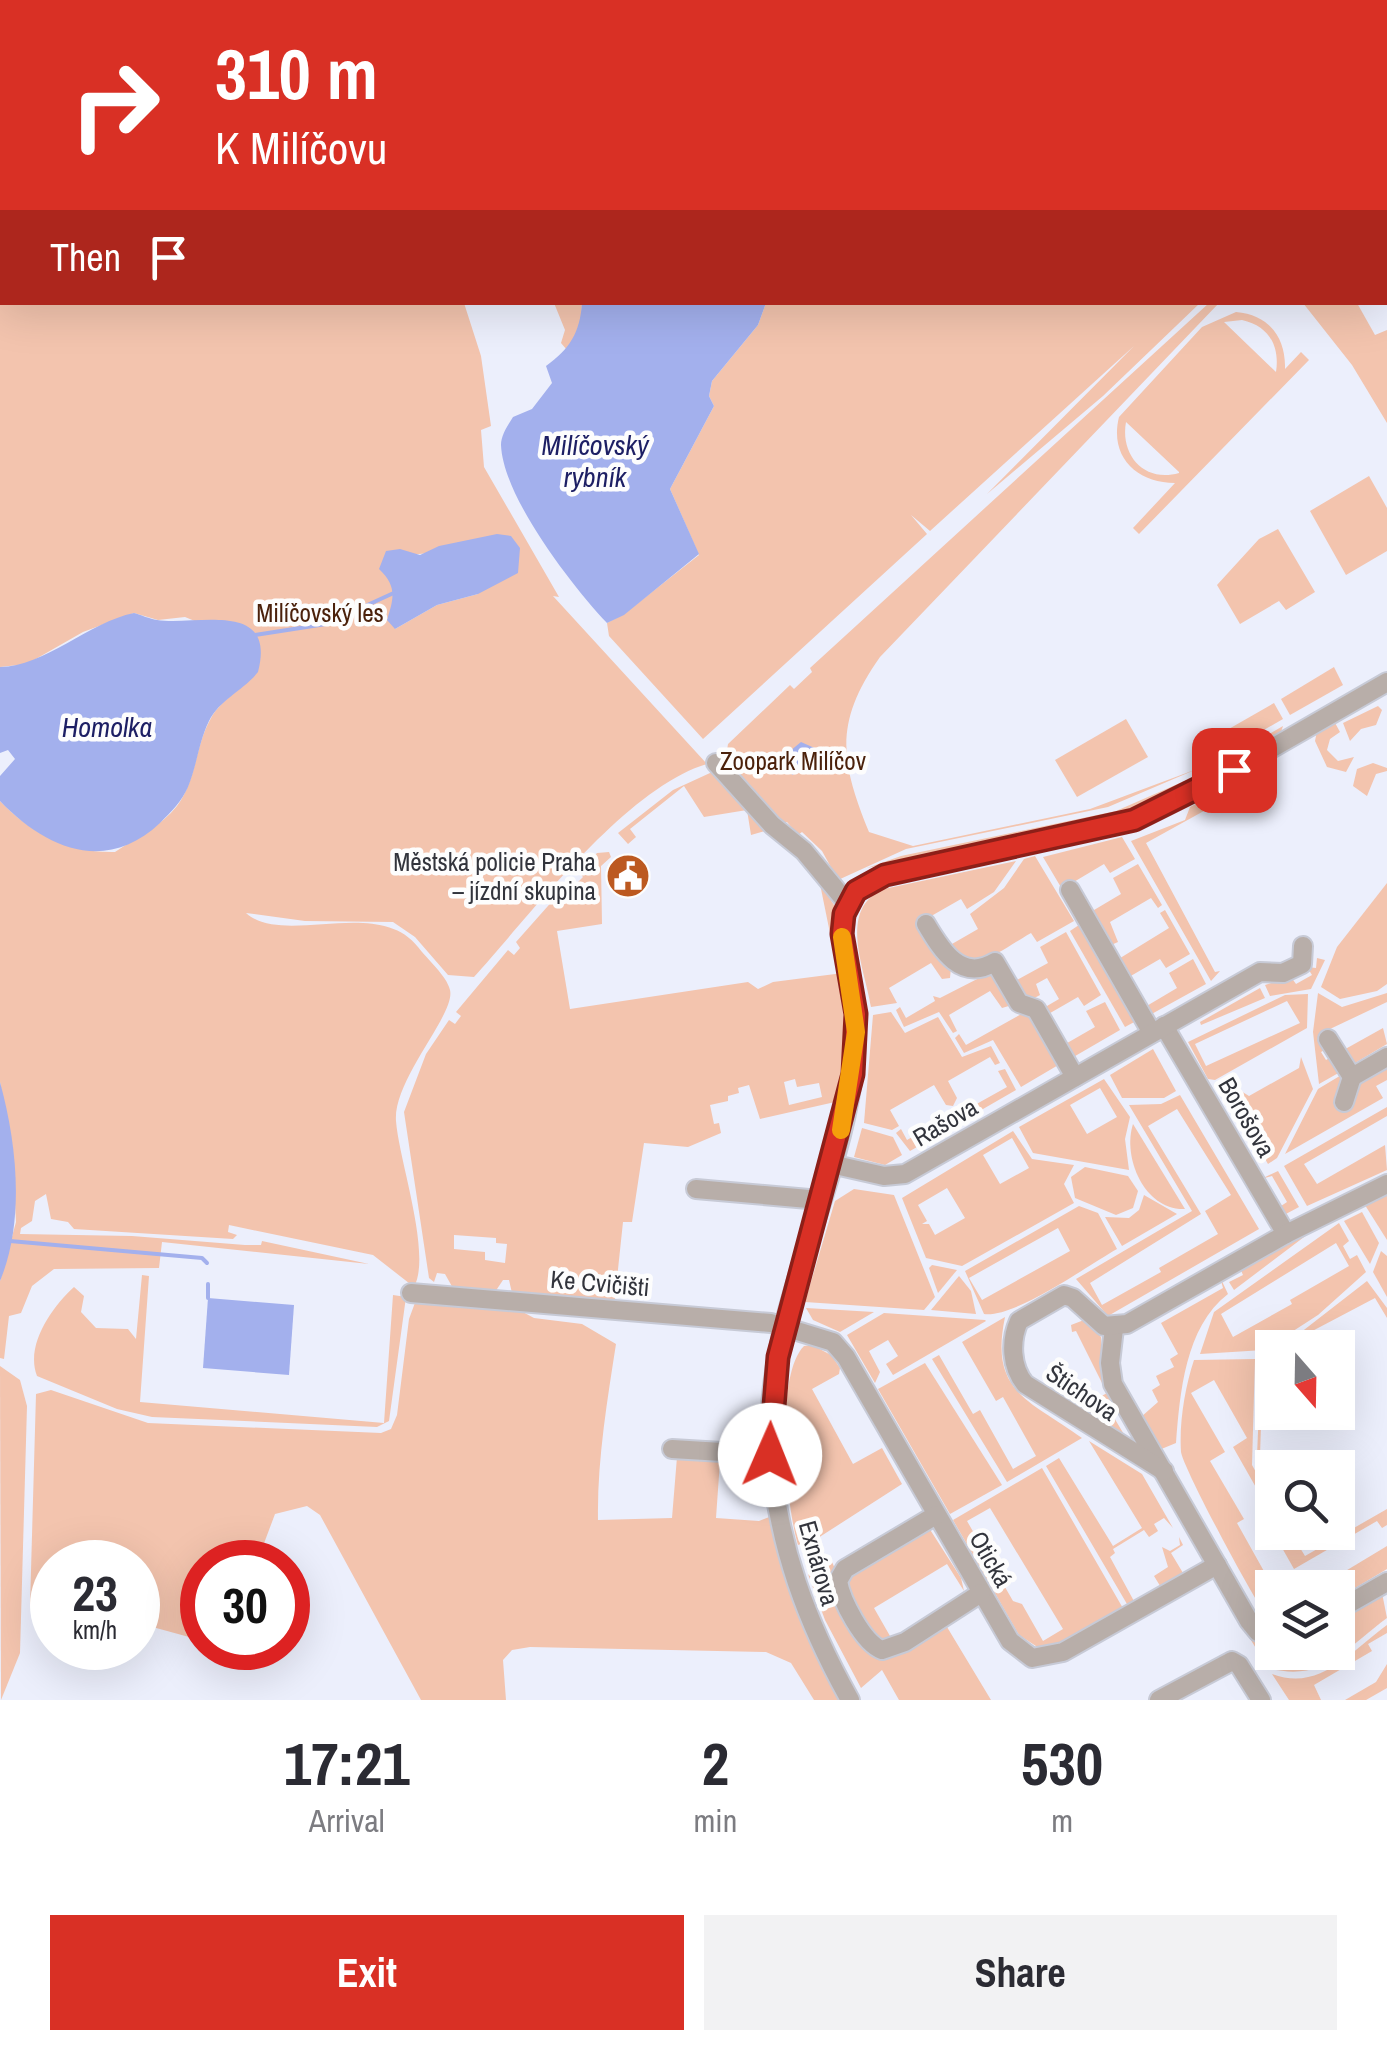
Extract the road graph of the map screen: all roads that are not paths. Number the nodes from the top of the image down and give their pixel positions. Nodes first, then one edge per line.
1 (1387, 682) edge
2 (716, 764) dead end
3 (1070, 890) dead end
4 (848, 904) junction
5 (926, 924) dead end
6 (1303, 946) dead end
7 (1158, 1030) junction
8 (1328, 1039) dead end
9 (1387, 1056) edge
10 (1075, 1077) junction
11 (1352, 1077) junction
12 (1344, 1102) dead end
13 (831, 1164) junction
14 (1387, 1184) edge
15 (696, 1188) dead end
16 (820, 1200) junction
17 (1286, 1234) junction
18 (411, 1293) dead end
19 (785, 1326) junction
20 (1114, 1328) junction
21 (672, 1449) dead end
22 (770, 1455) junction
23 (1164, 1472) junction
24 (936, 1515) junction
25 (1217, 1565) junction
26 (1387, 1582) edge
27 (982, 1593) junction
28 (1355, 1600) edge
29 (1255, 1629) edge
30 (850, 1700) edge
31 (1159, 1700) edge
32 (1261, 1700) edge

1 - 4 street
2 - 4 street
3 - 7 street
4 - 13 street, Exnárova
5 - 10 street
6 - 7 street, Rašova
7 - 10 street, Rašova
7 - 17 street, Borošova
8 - 11 street
9 - 11 street
10 - 13 street, Rašova
11 - 12 street
13 - 16 street, Exnárova
14 - 17 street
15 - 16 street
16 - 19 street, Exnárova
17 - 20 street
18 - 19 street, Ke Cvičišti
19 - 22 street, Exnárova
19 - 24 street, Otická
20 - 23 street, Štichova
20 - 23 street, Štichova
21 - 22 street
22 - 30 street, Exnárova
23 - 25 street, Štichova
24 - 27 street, Otická
24 - 27 street
25 - 27 street, Otická
25 - 29 street, Štichova
26 - 28 street
31 - 32 street

